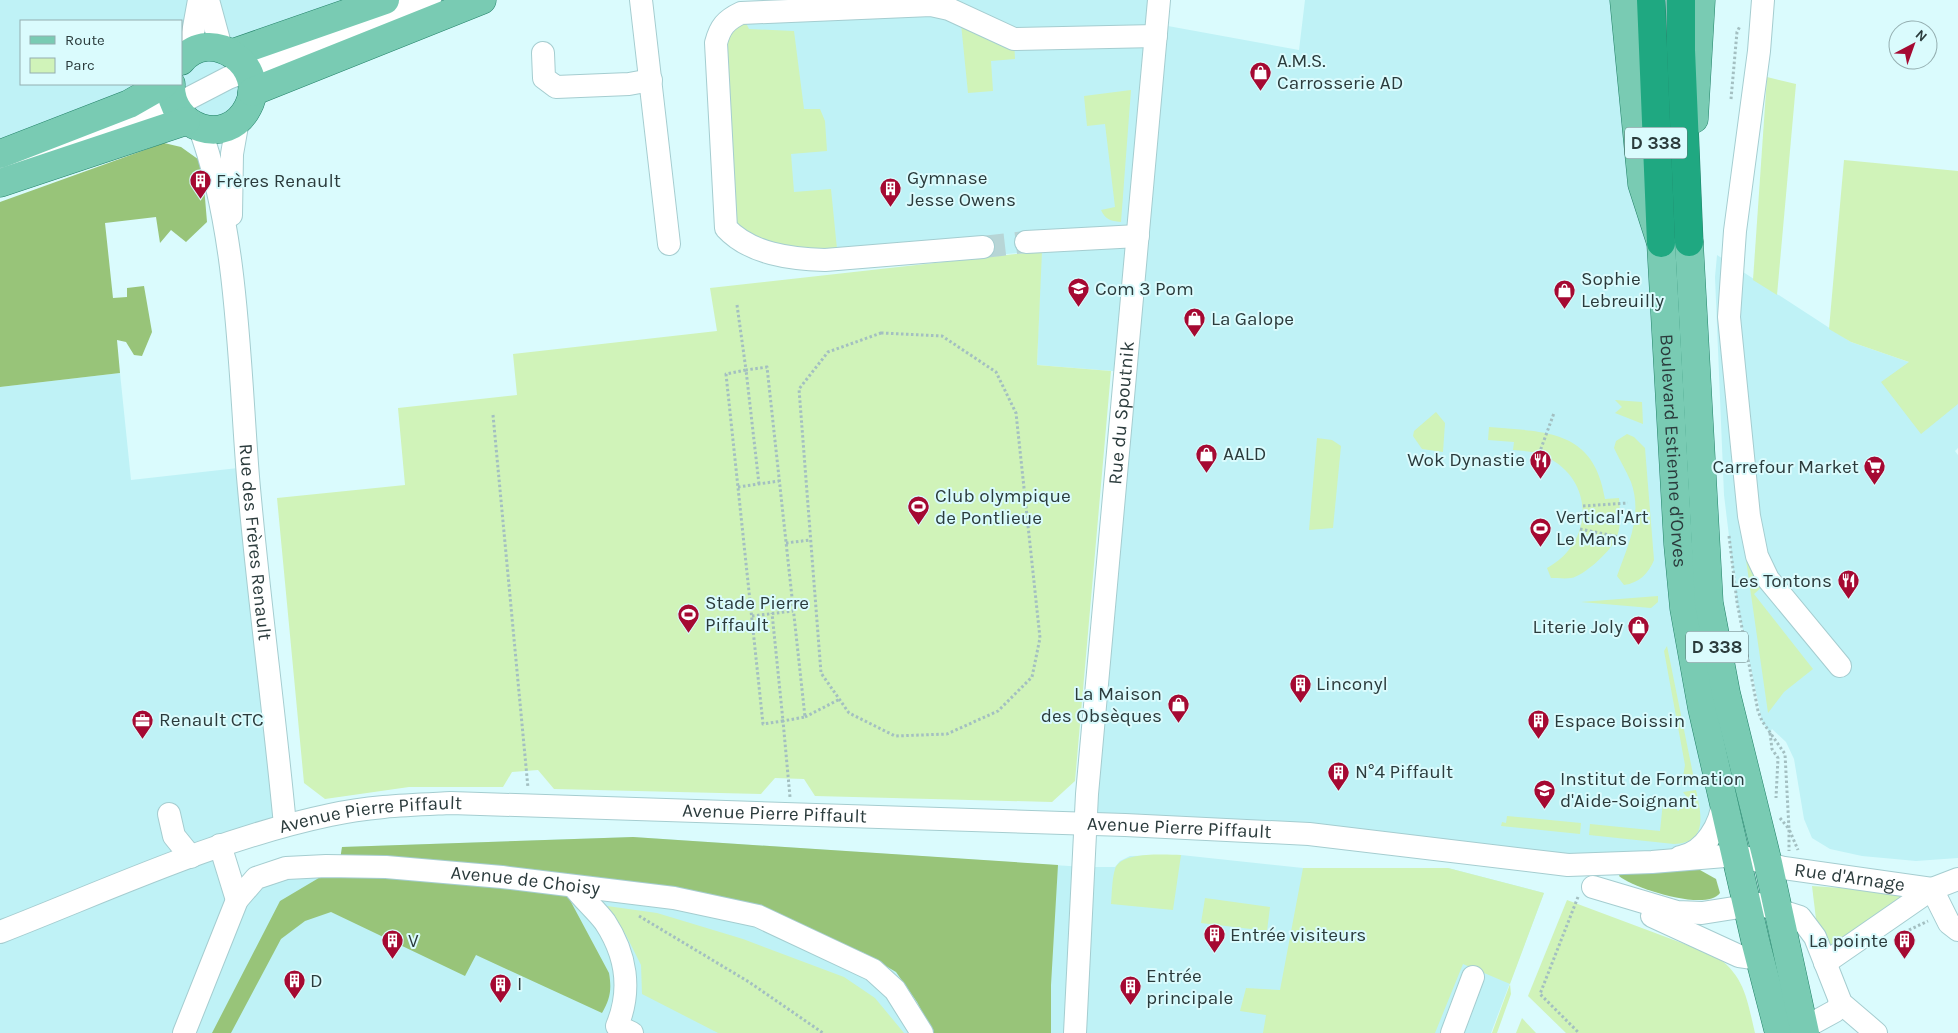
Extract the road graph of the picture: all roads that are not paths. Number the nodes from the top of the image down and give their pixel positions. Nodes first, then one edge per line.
1 (198, 0) edge
2 (208, 0) edge
3 (385, 0) edge
4 (430, 0) edge
5 (482, 0) edge
6 (641, 0) edge
7 (1159, 0) edge
8 (1624, 0) edge
9 (1651, 0) edge
10 (1681, 0) edge
11 (1701, 0) edge
12 (1763, 0) edge
13 (1156, 36) junction
14 (543, 54) dead end
15 (185, 58) edge
16 (236, 69) junction
17 (651, 80) junction
18 (177, 102) edge
19 (238, 120) junction
20 (0, 154) edge
21 (0, 168) edge
22 (0, 183) edge
23 (1689, 208) junction
24 (1138, 236) junction
25 (1026, 242) tunnel mouth
26 (1689, 242) joint
27 (1661, 243) junction
28 (669, 244) dead end
29 (983, 247) tunnel mouth
30 (230, 259) junction
31 (1840, 666) dead end
32 (1723, 801) junction
33 (169, 814) dead end
34 (1086, 825) junction
35 (285, 826) junction
36 (220, 845) junction
37 (1737, 855) junction
38 (191, 857) junction
39 (1777, 859) junction
40 (1652, 862) junction
41 (1568, 865) junction
42 (1958, 879) edge
43 (574, 887) junction
44 (1932, 889) junction
45 (1590, 893) junction
46 (237, 900) junction
47 (1764, 904) junction
48 (1958, 930) edge
49 (0, 932) edge
50 (1760, 959) junction
51 (1825, 963) junction
52 (1473, 977) dead end
53 (1841, 1003) junction
54 (1796, 1031) edge
55 (1075, 1032) edge
56 (184, 1033) edge
57 (632, 1033) edge
58 (922, 1033) edge
59 (1452, 1033) edge
60 (1876, 1033) edge

1 - 15 street
2 - 16 street
3 - 16 main road
4 - 16 street
5 - 16 main road
6 - 17 street
7 - 13 street, Rue du Spoutnik
8 - 27 main road
9 - 27 highway, Boulevard Estienne d'Orves / D 338
10 - 23 highway, Boulevard Estienne d'Orves / D 338
11 - 23 main road
12 - 31 street
13 - 24 street, Rue du Spoutnik
13 - 29 street
14 - 17 street
15 - 16 main road
16 - 18 street
16 - 19 main road
17 - 28 street
18 - 19 main road
18 - 20 main road
18 - 21 street
18 - 22 main road
18 - 30 street, Rue des Frères Renault
19 - 30 street, Rue des Frères Renault
23 - 26 highway, Boulevard Estienne d'Orves / D 338
24 - 25 street
24 - 34 street, Rue du Spoutnik
26 - 39 main road, Boulevard Estienne d'Orves / D 338
27 - 32 main road, Boulevard Estienne d'Orves / D 338
30 - 35 street, Rue des Frères Renault
32 - 37 main road, Boulevard Estienne d'Orves / D 338
32 - 40 street
33 - 38 street
34 - 35 street, Avenue Pierre Piffault
34 - 41 street, Avenue Pierre Piffault
34 - 55 street, Rue du Spoutnik
35 - 36 street, Avenue Pierre Piffault
36 - 38 street, Avenue Pierre Piffault
36 - 46 street
37 - 39 street, Avenue Pierre Piffault
37 - 40 street, Avenue Pierre Piffault
37 - 47 main road, Boulevard Estienne d'Orves / D 338
38 - 49 street, Avenue Pierre Piffault
39 - 44 street, Rue d'Arnage
39 - 47 main road, Boulevard Estienne d'Orves / D 338
40 - 41 street, Avenue Pierre Piffault
41 - 45 street
42 - 44 street, Rue d'Arnage
43 - 46 street, Avenue de Choisy
43 - 57 street
43 - 58 street, Avenue de Choisy
44 - 48 street
44 - 51 street, Rue d'Arnage
45 - 47 street
45 - 50 street
46 - 56 street, Avenue de Choisy
47 - 50 main road, Boulevard Estienne d'Orves / D 338
47 - 51 street
47 - 54 main road, Boulevard Estienne d'Orves / D 338
50 - 54 main road, Boulevard Estienne d'Orves / D 338
51 - 53 street
52 - 59 street
53 - 54 street
53 - 60 street

